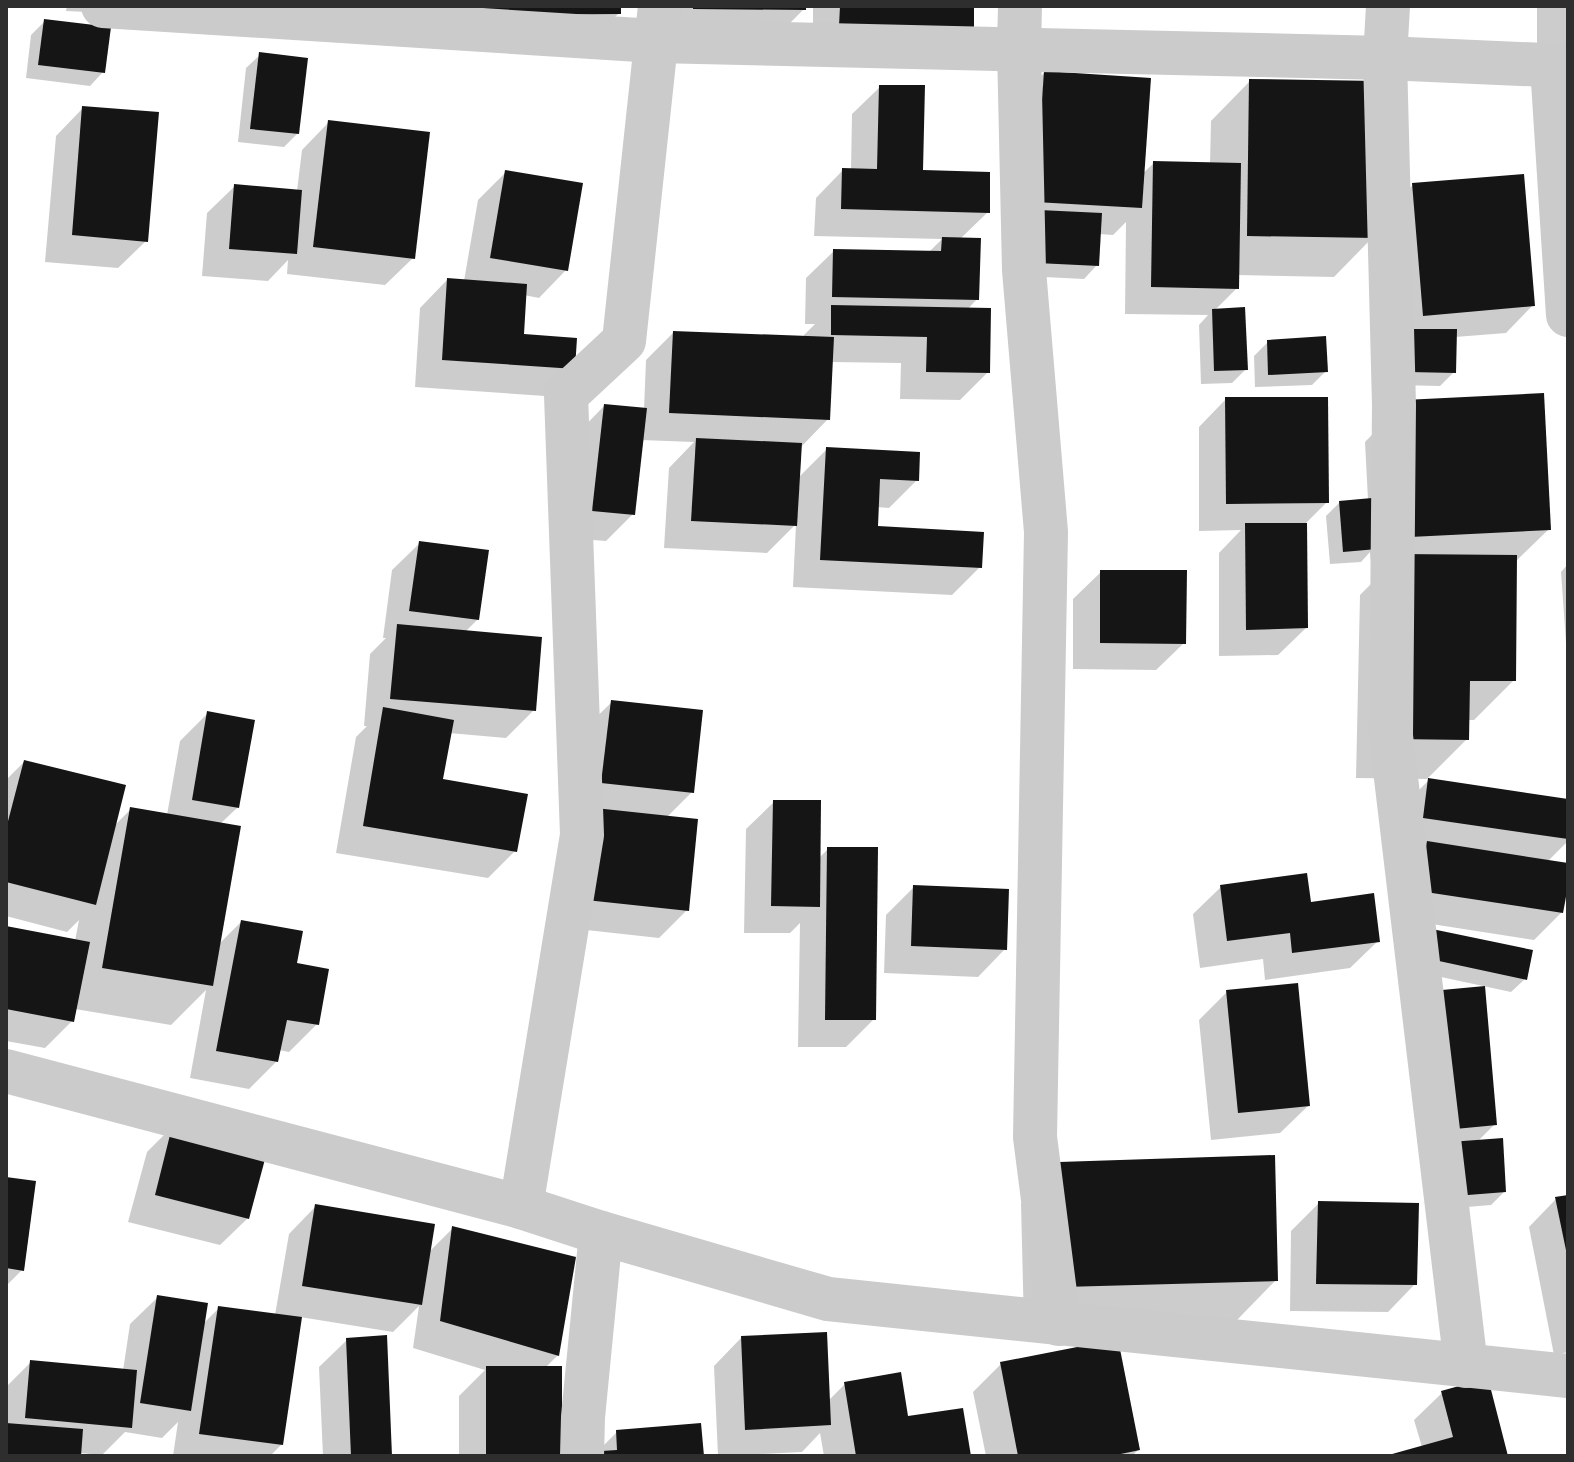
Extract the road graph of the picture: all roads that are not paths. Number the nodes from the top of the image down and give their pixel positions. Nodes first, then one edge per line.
1 (103, 6) edge
2 (1388, 6) edge
3 (657, 23) edge
4 (1019, 27) edge
5 (1385, 58) junction
6 (1560, 66) edge
7 (1568, 315) edge
8 (6, 1071) edge
9 (521, 1207) junction
10 (601, 1233) junction
11 (1059, 1324) junction
12 (1466, 1366) junction
13 (1568, 1376) edge
14 (582, 1456) edge

1 - 3 street
2 - 5 street
3 - 4 street
3 - 9 street
4 - 5 street
4 - 11 street
5 - 6 street
5 - 12 street
6 - 7 street
8 - 9 street
9 - 10 street
10 - 11 street
10 - 14 street
11 - 12 street
12 - 13 street

